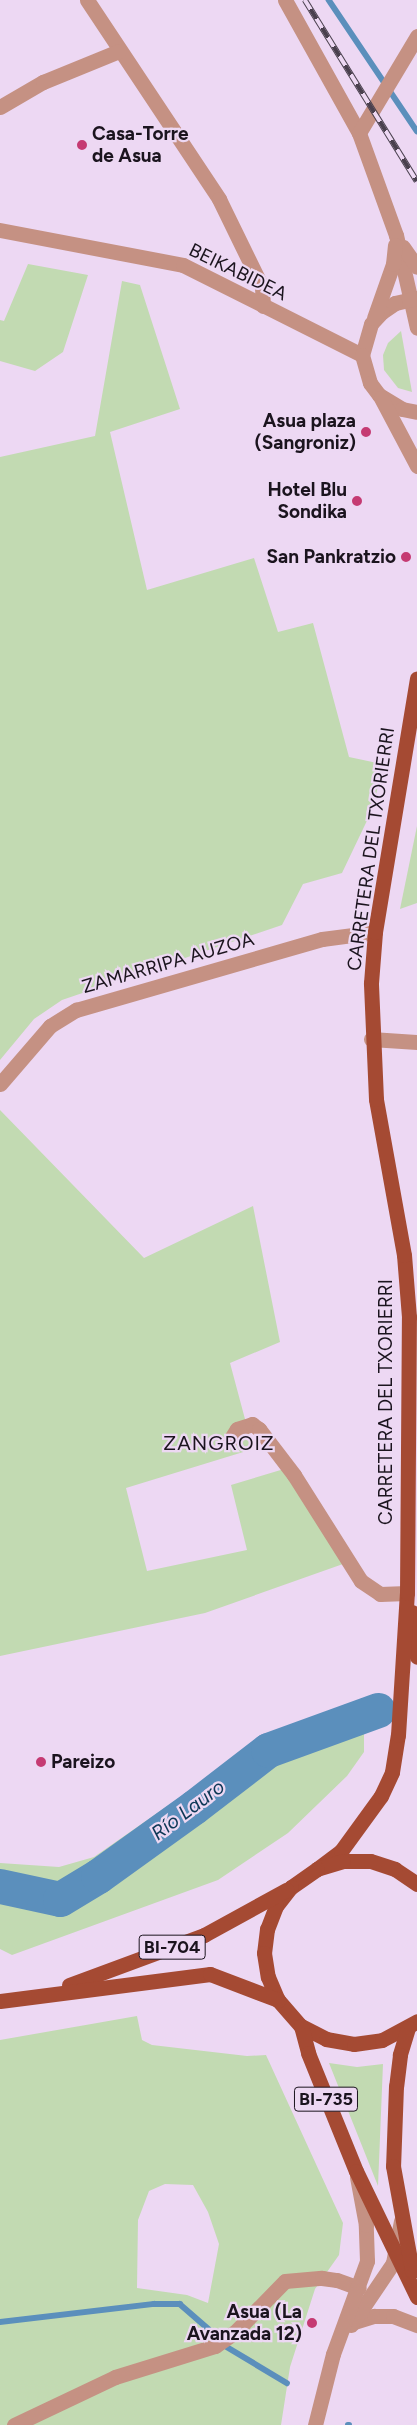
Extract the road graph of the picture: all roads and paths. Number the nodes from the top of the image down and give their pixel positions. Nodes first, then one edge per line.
1 (285, 0) edge
2 (91, 2) edge
3 (417, 36) edge
4 (119, 51) junction
5 (0, 107) edge
6 (360, 133) junction
7 (0, 230) edge
8 (396, 235) junction
9 (417, 267) edge
10 (414, 298) edge
11 (264, 306) junction
12 (371, 324) junction
13 (417, 328) edge
14 (362, 355) junction
15 (379, 395) junction
16 (417, 412) edge
17 (417, 466) edge
18 (417, 678) edge
19 (375, 932) junction
20 (371, 1039) junction
21 (417, 1042) edge
22 (0, 1084) edge
23 (230, 1440) dead end
24 (407, 1593) junction
25 (417, 1657) edge
26 (317, 1869) junction
27 (417, 1884) edge
28 (291, 1887) junction
29 (47, 1993) junction
30 (278, 2000) junction
31 (0, 2001) edge
32 (412, 2024) edge
33 (301, 2026) junction
34 (356, 2171) junction
35 (401, 2221) junction
36 (396, 2253) junction
37 (359, 2288) junction
38 (417, 2291) edge
39 (417, 2297) edge
40 (354, 2322) junction
41 (417, 2325) edge
42 (342, 2333) junction
43 (14, 2425) edge
44 (315, 2425) edge

1 - 6 street
2 - 4 street
3 - 6 street
4 - 5 street
4 - 11 street
6 - 8 street
7 - 11 street, BEIKABIDEA
8 - 9 street
8 - 10 street
8 - 12 street
10 - 12 street
10 - 13 street
11 - 14 street, BEIKABIDEA
12 - 14 street
14 - 15 street
15 - 16 street
15 - 17 street
18 - 19 main road, CARRETERA DEL TXORIERRI / BI-735
19 - 20 main road, CARRETERA DEL TXORIERRI / BI-735
19 - 22 street, ZAMARRIPA AUZOA
20 - 21 street
20 - 24 main road, CARRETERA DEL TXORIERRI / BI-735
23 - 24 street
24 - 25 main road, BI-735
24 - 26 main road, BI-735
26 - 27 main road, BI-735
26 - 28 main road, BI-735
28 - 29 main road, BI-704
28 - 30 main road, BI-735
29 - 30 main road, BI-704
29 - 31 main road, BI-704
30 - 33 main road, BI-735
32 - 33 main road, BI-735
32 - 35 main road, BI-735
33 - 34 main road, BI-735
34 - 36 main road, BI-735
34 - 37 street
35 - 36 street
35 - 38 main road, BI-735
36 - 39 main road, BI-735
36 - 40 street
37 - 42 street
37 - 43 street
40 - 41 street
40 - 42 street
42 - 44 street

